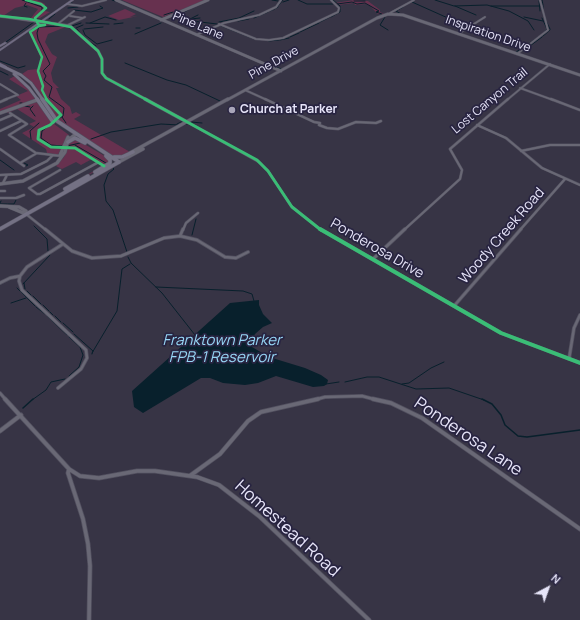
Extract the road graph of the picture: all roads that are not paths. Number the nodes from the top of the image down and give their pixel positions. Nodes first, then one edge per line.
1 (69, 0) edge
2 (73, 0) edge
3 (106, 0) edge
4 (116, 0) edge
5 (121, 0) edge
6 (208, 0) edge
7 (281, 0) edge
8 (331, 0) edge
9 (414, 0) edge
10 (540, 0) edge
11 (67, 4) junction
12 (74, 11) dead end
13 (390, 13) junction
14 (152, 14) junction
15 (175, 14) junction
16 (0, 16) edge
17 (70, 16) junction
18 (485, 17) dead end
19 (162, 19) junction
20 (42, 20) junction
21 (59, 23) junction
22 (219, 24) junction
23 (69, 25) junction
24 (177, 25) junction
25 (458, 34) junction
26 (196, 35) junction
27 (0, 48) edge
28 (517, 54) junction
29 (550, 64) junction
30 (0, 65) edge
31 (5, 67) joint
32 (281, 71) junction
33 (580, 74) edge
34 (0, 84) edge
35 (4, 87) junction
36 (520, 88) junction
37 (0, 89) edge
38 (246, 90) junction
39 (38, 100) junction
40 (0, 102) edge
41 (580, 110) edge
42 (0, 113) edge
43 (0, 120) edge
44 (22, 121) junction
45 (381, 121) dead end
46 (187, 122) junction
47 (477, 125) junction
48 (0, 131) edge
49 (169, 132) junction
50 (74, 135) junction
51 (85, 143) junction
52 (580, 144) edge
53 (65, 145) junction
54 (0, 148) edge
55 (521, 150) junction
56 (133, 152) junction
57 (37, 153) junction
58 (52, 156) junction
59 (62, 156) junction
60 (106, 156) junction
61 (113, 157) junction
62 (118, 161) junction
63 (20, 163) junction
64 (97, 163) dead end
65 (24, 166) dead end
66 (60, 170) dead end
67 (95, 172) junction
68 (7, 175) junction
69 (0, 176) edge
70 (565, 179) junction
71 (2, 183) edge
72 (61, 183) junction
73 (580, 185) edge
74 (68, 188) junction
75 (0, 191) edge
76 (6, 191) dead end
77 (24, 195) dead end
78 (0, 199) edge
79 (0, 206) edge
80 (25, 213) junction
81 (198, 213) dead end
82 (0, 226) edge
83 (0, 229) edge
84 (180, 236) junction
85 (64, 244) junction
86 (248, 252) dead end
87 (373, 259) junction
88 (20, 276) junction
89 (0, 283) edge
90 (454, 306) junction
91 (580, 315) edge
92 (569, 359) junction
93 (580, 363) edge
94 (58, 388) dead end
95 (0, 393) edge
96 (21, 415) junction
97 (0, 431) edge
98 (69, 469) junction
99 (190, 476) junction
100 (580, 529) edge
101 (89, 620) edge
102 (369, 620) edge

1 - 20 highway
2 - 11 highway
3 - 11 street
4 - 19 main road, Pine Lane
5 - 14 main road, Pine Lane
6 - 15 main road
7 - 22 street
8 - 22 street
9 - 13 street
10 - 28 street
11 - 20 highway
12 - 17 street
13 - 25 main road, Inspiration Drive
13 - 32 main road, Pine Drive
14 - 15 main road
14 - 19 main road, Pine Lane
15 - 19 main road
15 - 24 main road
16 - 20 main road
17 - 21 street
17 - 23 street
18 - 25 street
19 - 24 main road, Pine Lane
19 - 26 main road, Pine Lane
20 - 21 main road
20 - 27 highway
20 - 27 highway
21 - 23 main road
22 - 26 street
23 - 46 main road
24 - 26 main road, Pine Lane
25 - 28 main road, Inspiration Drive
26 - 32 main road, Pine Lane
28 - 29 main road, Inspiration Drive
29 - 33 main road, Inspiration Drive
29 - 36 street, Lost Canyon Trail
30 - 31 highway
30 - 39 main road
31 - 50 main road
32 - 38 main road, Pine Drive
34 - 35 street
35 - 37 street
35 - 40 street
36 - 41 street
36 - 47 street, Lost Canyon Trail
38 - 45 street
38 - 46 main road, Pine Drive
39 - 42 main road
39 - 50 main road
43 - 44 street
44 - 48 street
44 - 57 street
46 - 49 main road, Pine Drive
46 - 87 street, Ponderosa Drive
47 - 55 street
47 - 87 street, Lost Canyon Trail
49 - 56 main road, Pine Drive
49 - 62 main road, Pine Drive
50 - 51 main road
50 - 53 main road
50 - 61 main road
51 - 53 main road
51 - 60 main road
52 - 55 street
53 - 59 main road
54 - 63 street
55 - 70 street
56 - 61 main road
56 - 62 main road, Pine Drive
57 - 58 street
57 - 63 street
58 - 59 street
58 - 68 street
59 - 71 main road
60 - 62 main road
60 - 67 main road
61 - 62 main road
62 - 67 main road, Pine Drive
62 - 80 main road, Pine Drive
63 - 65 street
64 - 72 street
66 - 72 street
67 - 74 main road, Pine Drive
68 - 69 street
68 - 71 street
70 - 73 street
70 - 90 street, Woody Creek Road
72 - 74 street
74 - 80 main road, Pine Drive
75 - 76 street
77 - 78 street
79 - 80 main road
80 - 82 main road, Pine Drive
80 - 83 main road, Pine Drive
80 - 85 street
81 - 84 street
84 - 85 street
84 - 86 street
85 - 88 street
87 - 90 street, Ponderosa Drive
88 - 89 street
88 - 94 street
90 - 92 street, Ponderosa Drive
91 - 92 street
92 - 93 street, Ponderosa Drive
95 - 96 street, Homestead Road
96 - 97 street
96 - 98 street, Homestead Road
98 - 99 street, Homestead Road
98 - 101 street
99 - 100 street, Ponderosa Lane
99 - 102 street, Homestead Road

